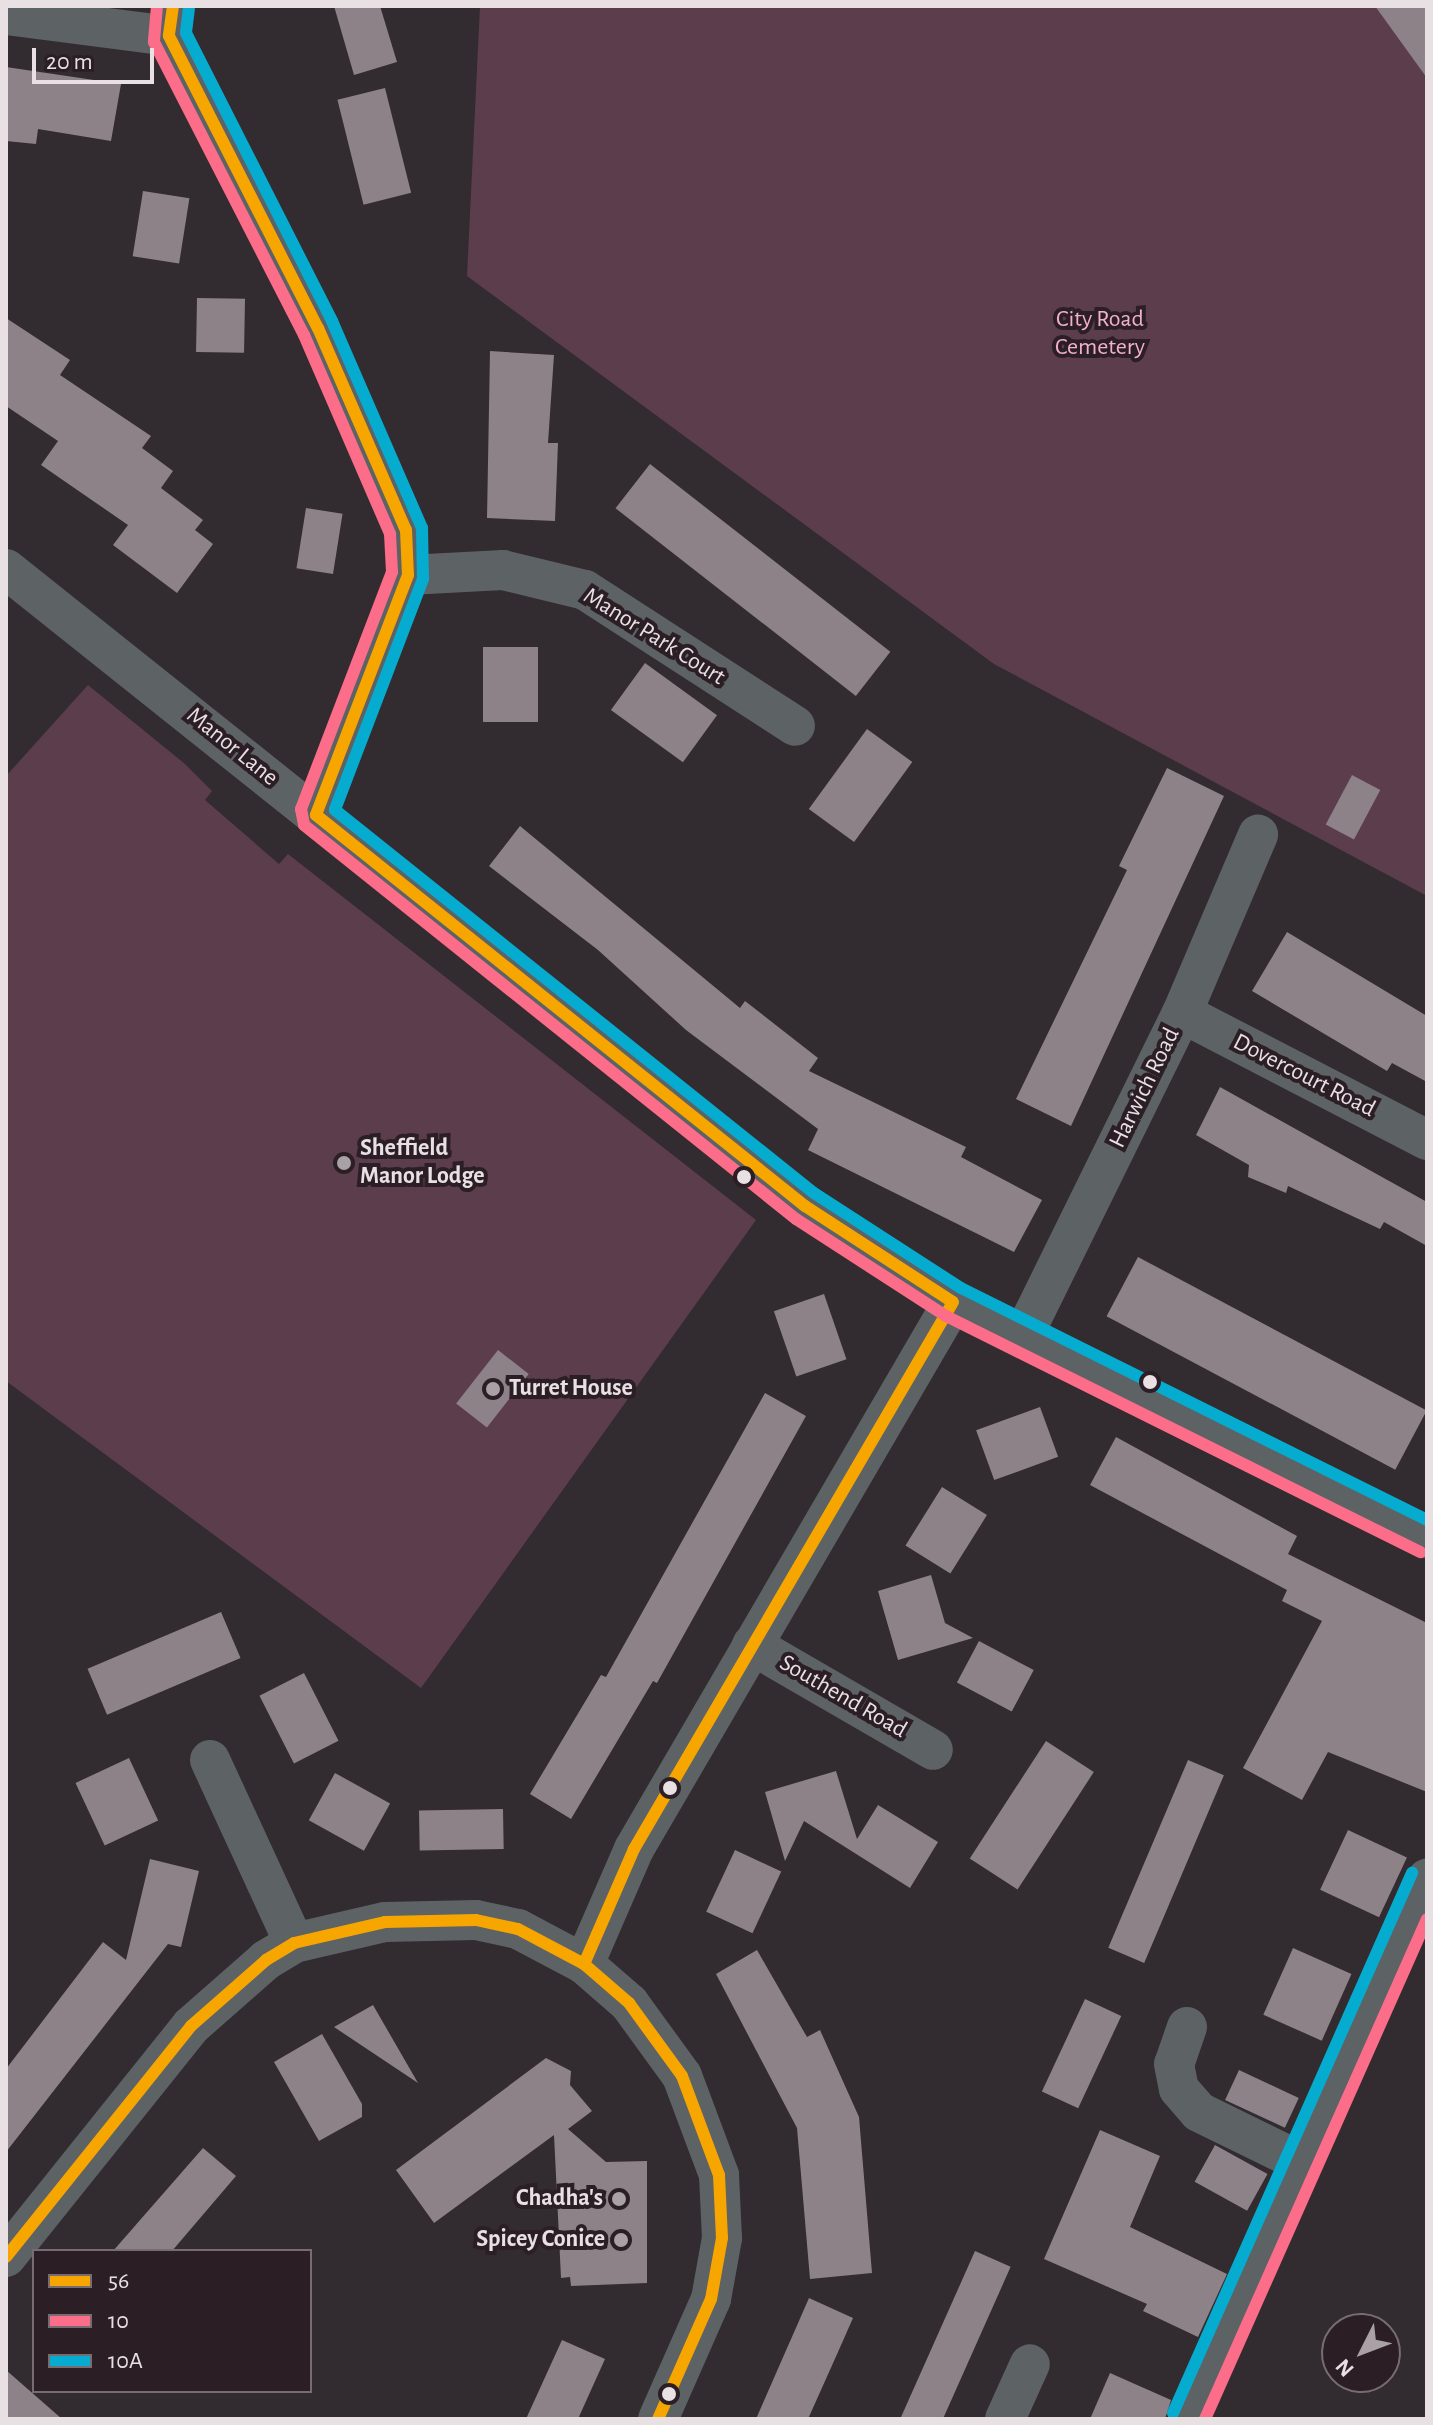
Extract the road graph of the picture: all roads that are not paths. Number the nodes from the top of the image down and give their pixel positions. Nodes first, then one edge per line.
1 (6, 15) edge
2 (171, 21) edge
3 (6, 569) edge
4 (408, 575) junction
5 (795, 726) dead end
6 (316, 815) junction
7 (1258, 835) dead end
8 (1182, 1013) junction
9 (1427, 1140) edge
10 (953, 1302) junction
11 (1022, 1338) junction
12 (1427, 1538) edge
13 (752, 1645) junction
14 (933, 1750) dead end
15 (210, 1760) dead end
16 (1427, 1879) edge
17 (294, 1943) junction
18 (584, 1964) junction
19 (1187, 2027) dead end
20 (1301, 2162) junction
21 (6, 2257) edge
22 (1030, 2364) dead end
23 (658, 2419) edge
24 (1005, 2419) edge
25 (1188, 2419) edge

1 - 2 street
2 - 4 street
3 - 6 street, Manor Lane
4 - 5 street, Manor Park Court
4 - 6 street
6 - 10 street, Manor Lane
7 - 8 street, Harwich Road
8 - 9 street, Dovercourt Road
8 - 11 street, Harwich Road
10 - 11 street, Manor Lane
10 - 13 street, Southend Road
11 - 12 street, Manor Lane
13 - 14 street, Southend Road
13 - 18 street, Southend Road
15 - 17 street
16 - 20 street
17 - 18 street
17 - 21 street
18 - 23 street
19 - 20 street
20 - 25 street
22 - 24 street

